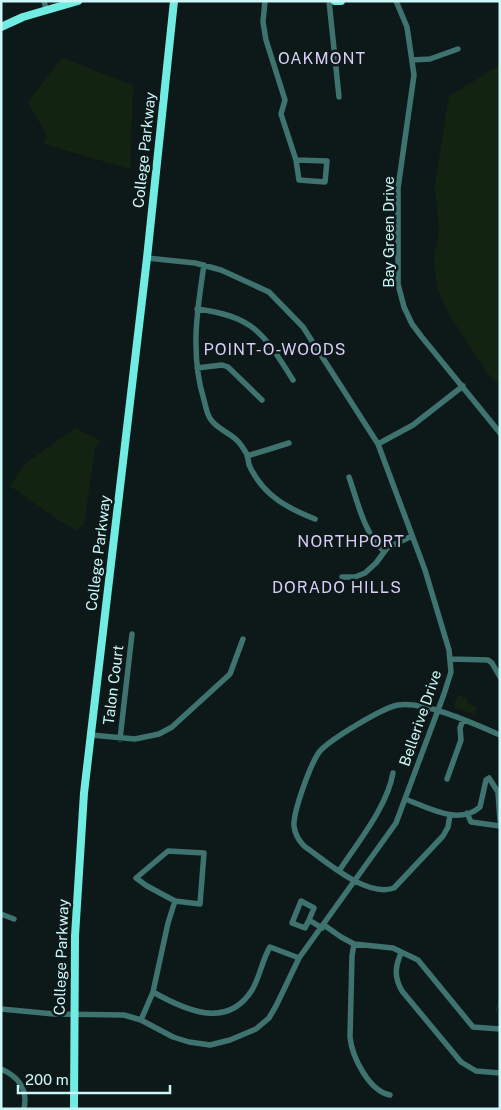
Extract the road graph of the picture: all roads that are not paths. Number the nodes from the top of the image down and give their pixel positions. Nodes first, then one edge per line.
1 (78, 1) edge
2 (174, 1) edge
3 (265, 1) edge
4 (329, 1) edge
5 (335, 1) edge
6 (341, 1) edge
7 (396, 1) edge
8 (45, 5) edge
9 (1, 27) edge
10 (458, 49) dead end
11 (412, 60) junction
12 (339, 97) dead end
13 (296, 160) junction
14 (147, 258) junction
15 (204, 265) junction
16 (197, 309) junction
17 (197, 368) junction
18 (293, 380) dead end
19 (462, 386) junction
20 (262, 400) dead end
21 (500, 433) edge
22 (289, 444) dead end
23 (378, 444) junction
24 (247, 456) junction
25 (349, 477) dead end
26 (315, 519) dead end
27 (412, 536) junction
28 (384, 551) junction
29 (342, 577) dead end
30 (132, 634) dead end
31 (243, 639) dead end
32 (451, 659) junction
33 (500, 677) edge
34 (438, 711) junction
35 (463, 720) junction
36 (500, 735) edge
37 (91, 736) junction
38 (120, 739) junction
39 (393, 773) dead end
40 (447, 779) dead end
41 (405, 799) junction
42 (467, 813) junction
43 (450, 815) junction
44 (500, 821) edge
45 (500, 826) edge
46 (339, 871) junction
47 (355, 881) junction
48 (174, 901) junction
49 (1, 914) edge
50 (14, 919) dead end
51 (309, 920) junction
52 (323, 926) junction
53 (354, 944) junction
54 (400, 953) junction
55 (299, 958) junction
56 (153, 992) junction
57 (1, 1009) edge
58 (73, 1015) junction
59 (142, 1020) junction
60 (500, 1029) edge
61 (1, 1069) edge
62 (500, 1073) edge
63 (390, 1095) dead end
64 (24, 1109) edge
65 (74, 1109) edge

1 - 8 main road
2 - 14 main road, College Parkway
3 - 13 street
4 - 12 street
5 - 6 main road
7 - 11 street, Bay Green Drive
8 - 9 main road
10 - 11 street
11 - 19 street, Bay Green Drive
13 - 13 street
14 - 15 street, Bellerive Drive
14 - 37 main road, College Parkway
15 - 16 street
15 - 23 street, Bellerive Drive
16 - 17 street
16 - 18 street
17 - 20 street
17 - 24 street
19 - 21 street, Bay Green Drive
19 - 23 street
22 - 24 street
23 - 27 street, Bellerive Drive
24 - 26 street
25 - 28 street
27 - 28 street
27 - 32 street, Bellerive Drive
28 - 29 street
30 - 38 street, Talon Court
31 - 38 street
32 - 33 street
32 - 34 street, Bellerive Drive
34 - 35 street
34 - 41 street, Bellerive Drive
34 - 46 street
35 - 36 street
35 - 40 street
37 - 38 street
37 - 58 main road, College Parkway
39 - 46 street
41 - 43 street
41 - 47 street, Bellerive Drive
42 - 43 street
42 - 44 street
42 - 45 street
43 - 47 street
46 - 47 street
47 - 52 street, Bellerive Drive
48 - 48 street
48 - 56 street
49 - 50 street
51 - 51 street
51 - 52 street
52 - 53 street
52 - 55 street, Bellerive Drive
53 - 54 street
53 - 63 street
54 - 60 street
54 - 62 street
55 - 56 street
55 - 59 street, Bellerive Drive
56 - 59 street
57 - 58 street, Bellerive Drive
58 - 59 street, Bellerive Drive
58 - 65 main road, College Parkway
61 - 64 street

